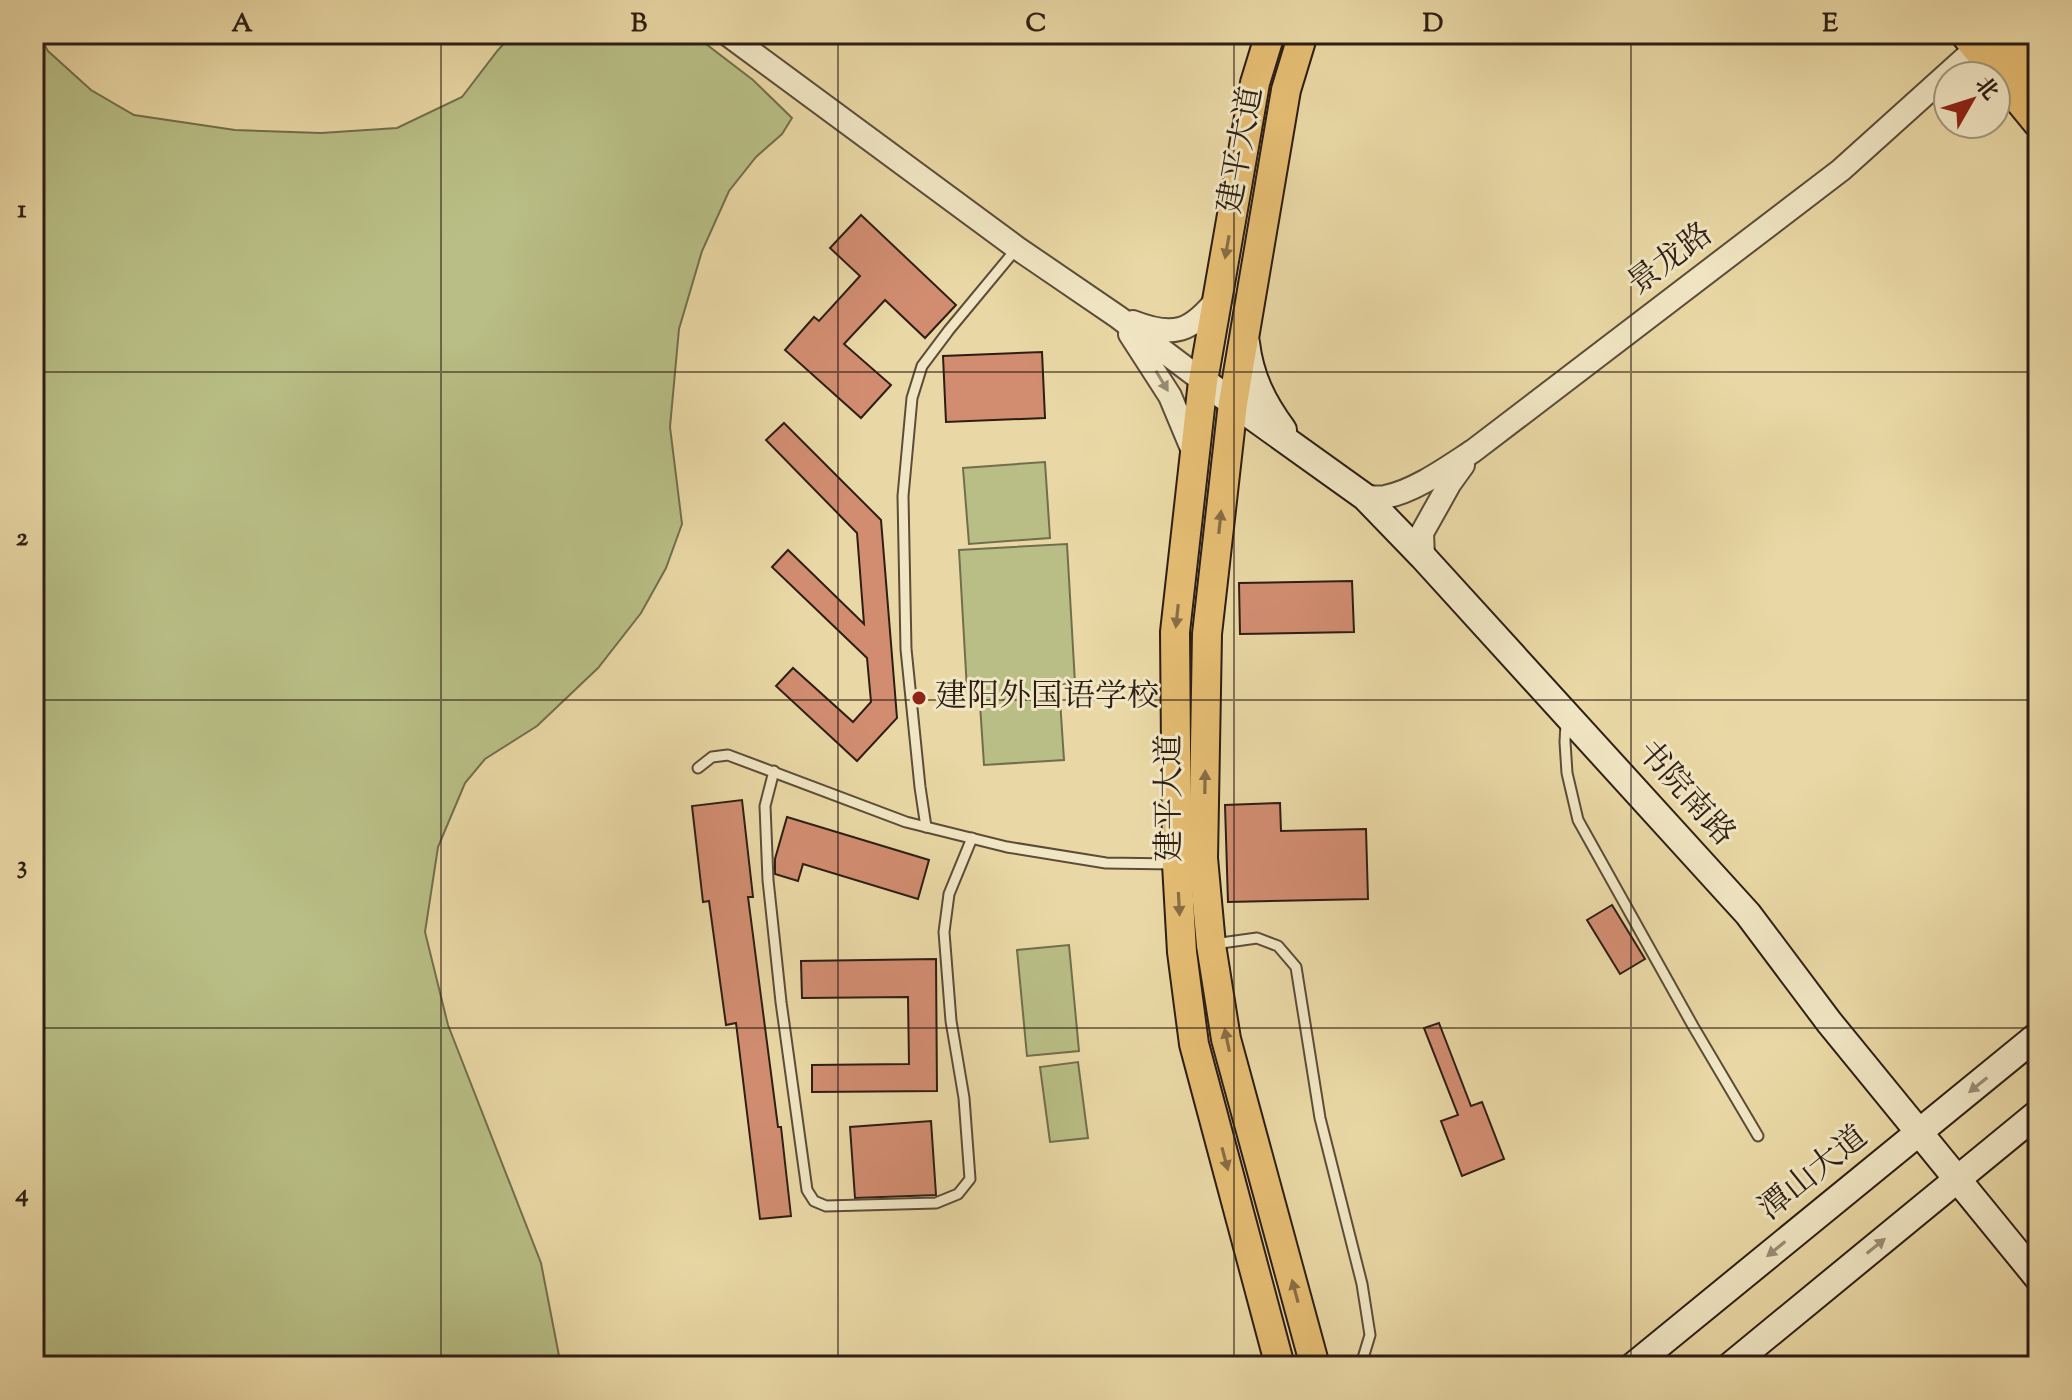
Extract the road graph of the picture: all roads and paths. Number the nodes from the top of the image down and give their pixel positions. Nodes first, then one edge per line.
1 (727, 34) edge
2 (1270, 34) edge
3 (1303, 34) edge
4 (1993, 46) edge
5 (2038, 76) edge
6 (1932, 105) edge
7 (2038, 122) edge
8 (1841, 170) junction
9 (1017, 248) junction
10 (1218, 298) junction
11 (1118, 317) junction
12 (1245, 335) junction
13 (1203, 381) junction
14 (1233, 403) junction
15 (1297, 449) junction
16 (1473, 451) junction
17 (1195, 455) junction
18 (1224, 478) junction
19 (1365, 497) junction
20 (1423, 557) junction
21 (1567, 714) junction
22 (698, 768) dead end
23 (774, 771) junction
24 (926, 827) junction
25 (972, 838) junction
26 (1177, 864) junction
27 (1211, 945) junction
28 (2038, 1035) edge
29 (2038, 1113) edge
30 (1925, 1127) junction
31 (1758, 1136) dead end
32 (1964, 1174) junction
33 (2038, 1250) edge
34 (2038, 1278) edge
35 (1280, 1366) edge
36 (1315, 1366) edge
37 (1354, 1366) edge
38 (1633, 1366) edge
39 (1730, 1366) edge

1 - 9 street
2 -> 10 main road, 建平大道
3 - 12 main road, 建平大道
4 - 5 highway
4 - 7 highway
4 - 8 street, 景龙路
6 - 8 street
8 - 16 street, 景龙路
9 - 11 street
9 - 24 lane
10 - 11 street
10 - 13 main road, 建平大道
11 - 13 street
11 -> 17 street
12 - 14 main road, 建平大道
12 - 15 main road
13 - 14 main road, 书院南路
13 - 17 main road, 建平大道
14 - 15 main road, 书院南路
14 - 18 main road, 建平大道
15 - 18 main road
15 - 19 main road, 书院南路
16 - 19 street, 景龙路
16 - 20 street
17 -> 26 main road, 建平大道
27 -> 18 main road, 建平大道
19 - 20 main road, 书院南路
20 - 21 main road, 书院南路
21 - 30 main road, 书院南路
21 - 31 lane
22 - 23 lane
23 - 24 lane
23 - 25 lane
24 - 25 lane
25 - 26 lane
26 -> 35 main road, 建平大道
36 -> 27 main road, 建平大道
27 - 37 lane
28 -> 30 main road, 潭山大道
29 - 32 main road
30 - 32 main road, 书院南路
30 -> 38 main road, 潭山大道
32 - 33 main road
32 - 34 main road
39 -> 32 main road

